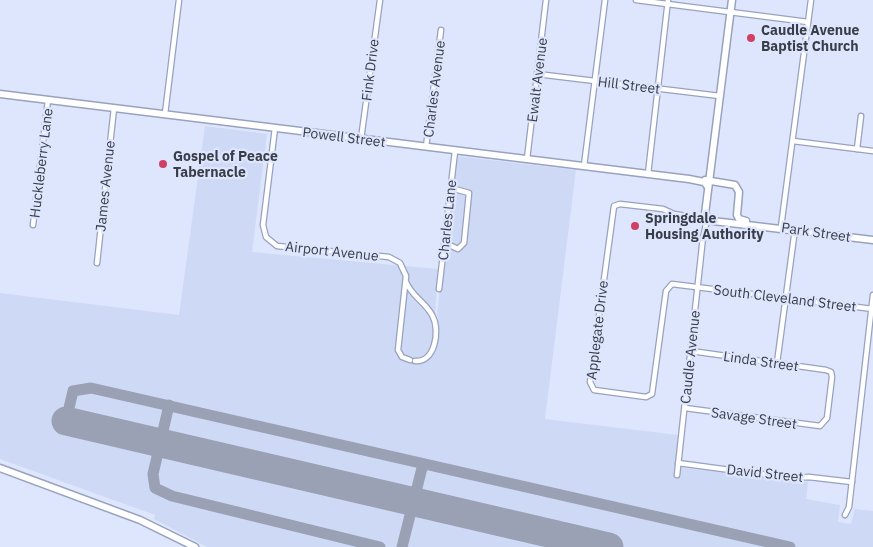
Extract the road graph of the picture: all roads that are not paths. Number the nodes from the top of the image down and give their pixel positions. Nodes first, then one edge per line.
1 (179, 0) edge
2 (380, 0) edge
3 (546, 0) edge
4 (605, 0) edge
5 (636, 0) edge
6 (732, 0) edge
7 (811, 0) edge
8 (668, 2) edge
9 (730, 12) junction
10 (808, 22) junction
11 (441, 30) dead end
12 (537, 74) junction
13 (595, 82) junction
14 (658, 89) junction
15 (0, 94) edge
16 (720, 96) junction
17 (48, 100) junction
18 (114, 108) junction
19 (165, 114) junction
20 (861, 116) dead end
21 (275, 128) junction
22 (361, 139) junction
23 (792, 141) junction
24 (426, 147) junction
25 (857, 149) junction
26 (455, 151) junction
27 (873, 151) edge
28 (527, 159) junction
29 (584, 166) junction
30 (712, 168) junction
31 (648, 174) junction
32 (717, 182) junction
33 (708, 183) junction
34 (451, 188) junction
35 (737, 215) junction
36 (706, 218) junction
37 (730, 223) junction
38 (33, 225) dead end
39 (760, 225) junction
40 (781, 227) junction
41 (795, 229) junction
42 (873, 240) edge
43 (445, 243) junction
44 (97, 263) dead end
45 (406, 281) junction
46 (698, 287) junction
47 (440, 290) dead end
48 (873, 295) edge
49 (786, 298) junction
50 (872, 309) edge
51 (691, 351) junction
52 (777, 363) junction
53 (685, 408) junction
54 (823, 424) joint
55 (678, 463) junction
56 (0, 468) edge
57 (677, 475) dead end
58 (852, 482) junction
59 (845, 515) dead end
60 (195, 547) edge

1 - 19 street
2 - 22 street, Fink Drive
3 - 12 street, Ewalt Avenue
4 - 13 street
5 - 8 street
6 - 9 street
7 - 10 street
8 - 9 street
8 - 14 street
9 - 10 street
9 - 16 street
10 - 23 street
11 - 24 street, Charles Avenue
12 - 13 street, Hill Street
12 - 28 street, Ewalt Avenue
13 - 14 street, Hill Street
13 - 29 street
14 - 16 street, Hill Street
14 - 31 street
15 - 17 street, Powell Street
16 - 30 street
17 - 18 street, Powell Street
17 - 38 street, Huckleberry Lane
18 - 19 street, Powell Street
18 - 44 street, James Avenue
19 - 21 street, Powell Street
20 - 25 street
21 - 22 street, Powell Street
21 - 45 street, Airport Avenue
22 - 24 street, Powell Street
23 - 25 street
23 - 40 street
24 - 26 street, Powell Street
25 - 27 street
26 - 28 street, Powell Street
26 - 34 street, Charles Lane
28 - 29 street, Powell Street
29 - 31 street, Powell Street
30 - 32 street
30 - 33 street
31 - 33 street, Powell Street
32 - 33 street, Powell Street
32 - 35 street
33 - 36 street
34 - 43 street, Charles Lane
34 - 43 street
35 - 37 street
35 - 39 street, Park Street
36 - 37 street, Park Street
36 - 46 street, Caudle Avenue
36 - 46 street, Applegate Drive
37 - 39 street, Park Street
39 - 40 street, Park Street
40 - 41 street, Park Street
41 - 42 street, Park Street
41 - 49 street
43 - 47 street, Charles Lane
45 - 45 street, Airport Avenue
46 - 49 street, South Cleveland Street
46 - 51 street, Caudle Avenue
48 - 50 street
49 - 50 street, South Cleveland Street
49 - 52 street
50 - 58 street
51 - 52 street, Linda Street
51 - 53 street, Caudle Avenue
52 - 54 street, Linda Street
53 - 54 street, Savage Street
53 - 55 street, Caudle Avenue
55 - 57 street, Caudle Avenue
55 - 58 street, David Street
56 - 60 street
58 - 59 street

